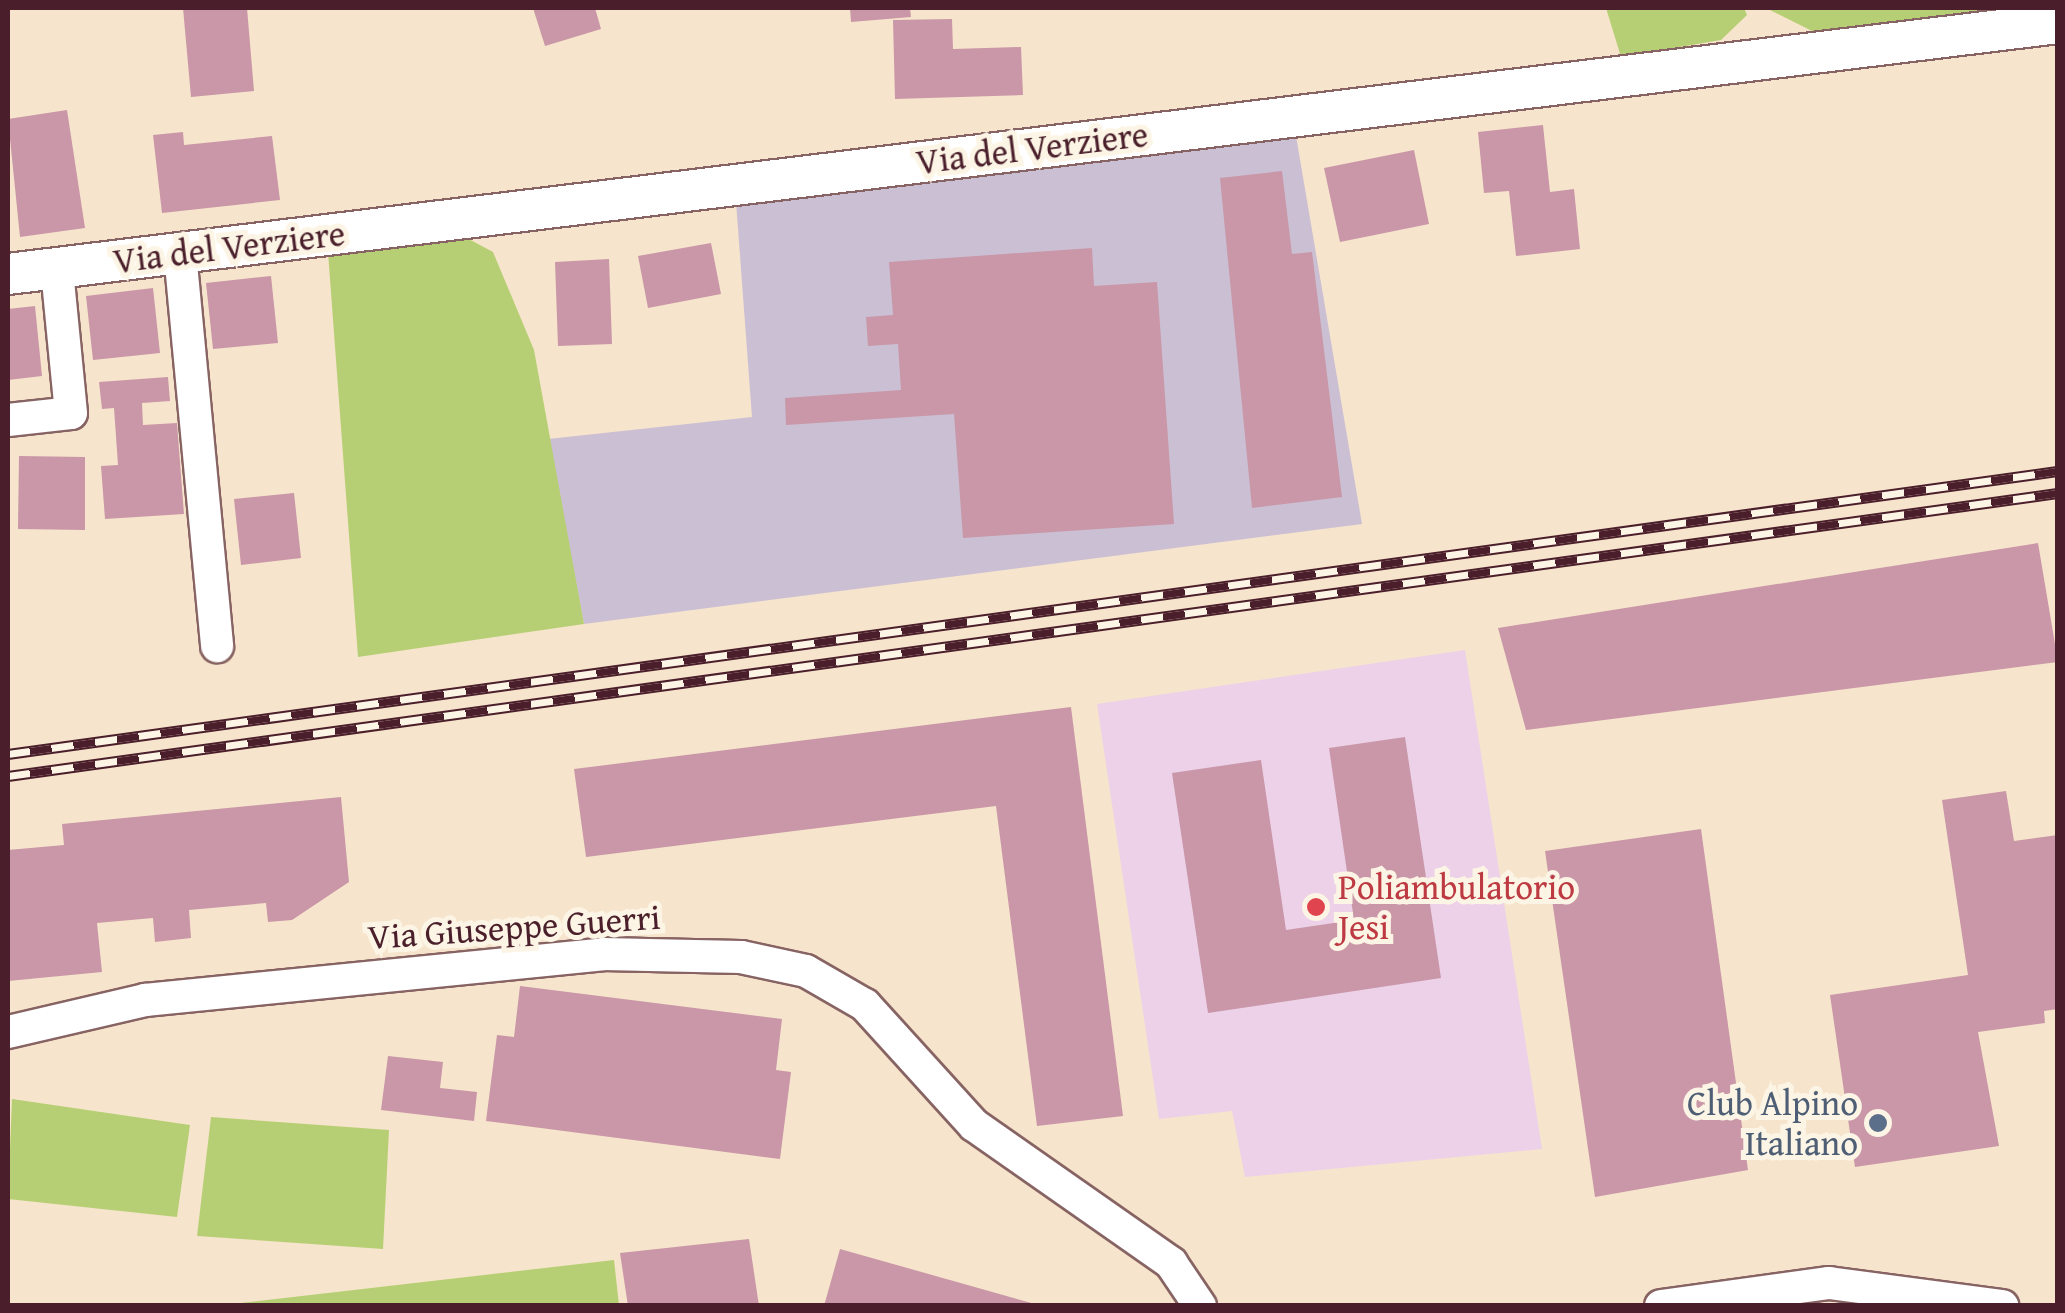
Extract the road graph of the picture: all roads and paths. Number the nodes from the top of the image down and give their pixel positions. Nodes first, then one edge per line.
1 (2058, 23) edge
2 (180, 252) junction
3 (56, 269) junction
4 (8, 274) edge
5 (8, 420) edge
6 (217, 646) dead end
7 (8, 1032) edge
8 (1200, 1306) edge
9 (1661, 1306) edge
10 (2002, 1306) edge

1 - 2 street, Via del Verziere
2 - 3 street, Via del Verziere
2 - 6 street
3 - 4 street, Via del Verziere
3 - 5 street
7 - 8 street, Via Giuseppe Guerri
9 - 10 street

